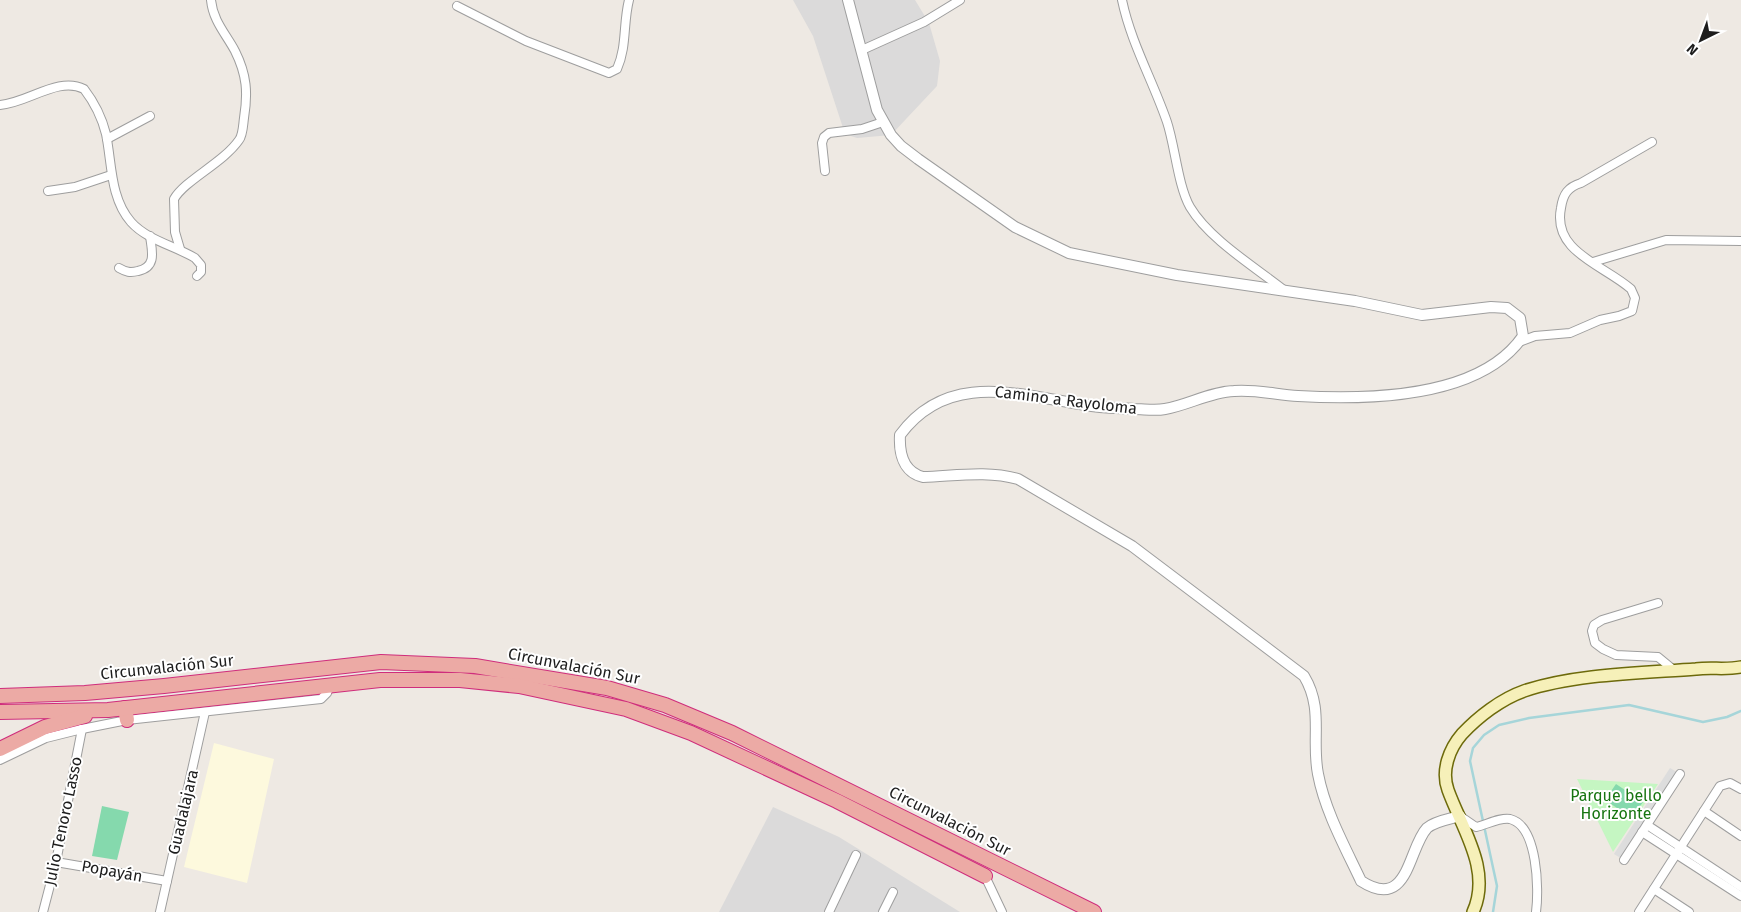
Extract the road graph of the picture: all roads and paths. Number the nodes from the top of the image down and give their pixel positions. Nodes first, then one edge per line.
1 (211, 0) edge
2 (629, 0) edge
3 (848, 0) edge
4 (960, 0) edge
5 (1122, 0) edge
6 (457, 6) dead end
7 (862, 50) junction
8 (0, 105) edge
9 (150, 116) dead end
10 (883, 122) junction
11 (107, 139) junction
12 (1652, 142) dead end
13 (825, 171) dead end
14 (111, 175) junction
15 (48, 191) dead end
16 (150, 236) junction
17 (1741, 241) edge
18 (180, 249) junction
19 (1593, 262) junction
20 (119, 268) dead end
21 (197, 276) dead end
22 (1284, 290) junction
23 (1519, 342) junction
24 (1658, 603) dead end
25 (1741, 666) edge
26 (1675, 671) junction
27 (330, 685) junction
28 (0, 696) edge
29 (108, 710) junction
30 (0, 712) edge
31 (205, 712) junction
32 (126, 714) junction
33 (82, 729) junction
34 (0, 749) edge
35 (0, 760) edge
36 (1680, 774) dead end
37 (1741, 789) edge
38 (1704, 812) junction
39 (1460, 816) junction
40 (1477, 827) junction
41 (1644, 829) junction
42 (1741, 836) edge
43 (1472, 848) junction
44 (1678, 851) junction
45 (856, 855) dead end
46 (1624, 860) dead end
47 (56, 862) junction
48 (985, 876) joint
49 (167, 881) junction
50 (1741, 887) edge
51 (1654, 889) junction
52 (893, 892) dead end
53 (1741, 896) edge
54 (44, 912) edge
55 (160, 912) edge
56 (828, 912) edge
57 (883, 912) edge
58 (1001, 912) edge
59 (1094, 912) edge
60 (1473, 912) edge
61 (1536, 912) edge
62 (1639, 912) edge
63 (1689, 912) edge

1 - 18 street
2 - 6 street
3 - 7 street
4 - 7 street
5 - 22 street
7 - 10 street
8 - 11 street
9 - 11 street
10 - 13 street
10 - 22 street
11 - 14 street
12 - 19 street
14 - 15 street
14 - 16 street
16 - 18 street
16 - 20 street
17 - 19 street
18 - 21 street
19 - 23 street
22 - 23 street
23 - 39 street, Camino a Rayoloma
24 - 26 street
25 - 26 main road
26 - 39 main road
27 - 31 street
27 - 32 highway, Circunvalación Sur
27 - 48 highway, Circunvalación Sur
28 - 59 highway, Circunvalación Sur
29 - 30 highway, Circunvalación Sur
29 - 32 highway, Circunvalación Sur
29 - 34 highway
31 - 32 street
31 - 49 street, Guadalajara
32 - 33 street
33 - 35 street
33 - 47 street, Julio Tenoro Lasso
36 - 41 street
37 - 38 street
38 - 42 street
38 - 44 street
39 - 40 street
39 - 43 main road
40 - 43 street
40 - 61 street
41 - 44 street
41 - 46 street
43 - 60 main road
44 - 50 street
44 - 51 street
44 - 53 street
45 - 56 street
47 - 49 street, Popayán
47 - 54 street, Julio Tenoro Lasso
48 - 58 street
49 - 55 street, Guadalajara
51 - 62 street
51 - 63 street
52 - 57 street

